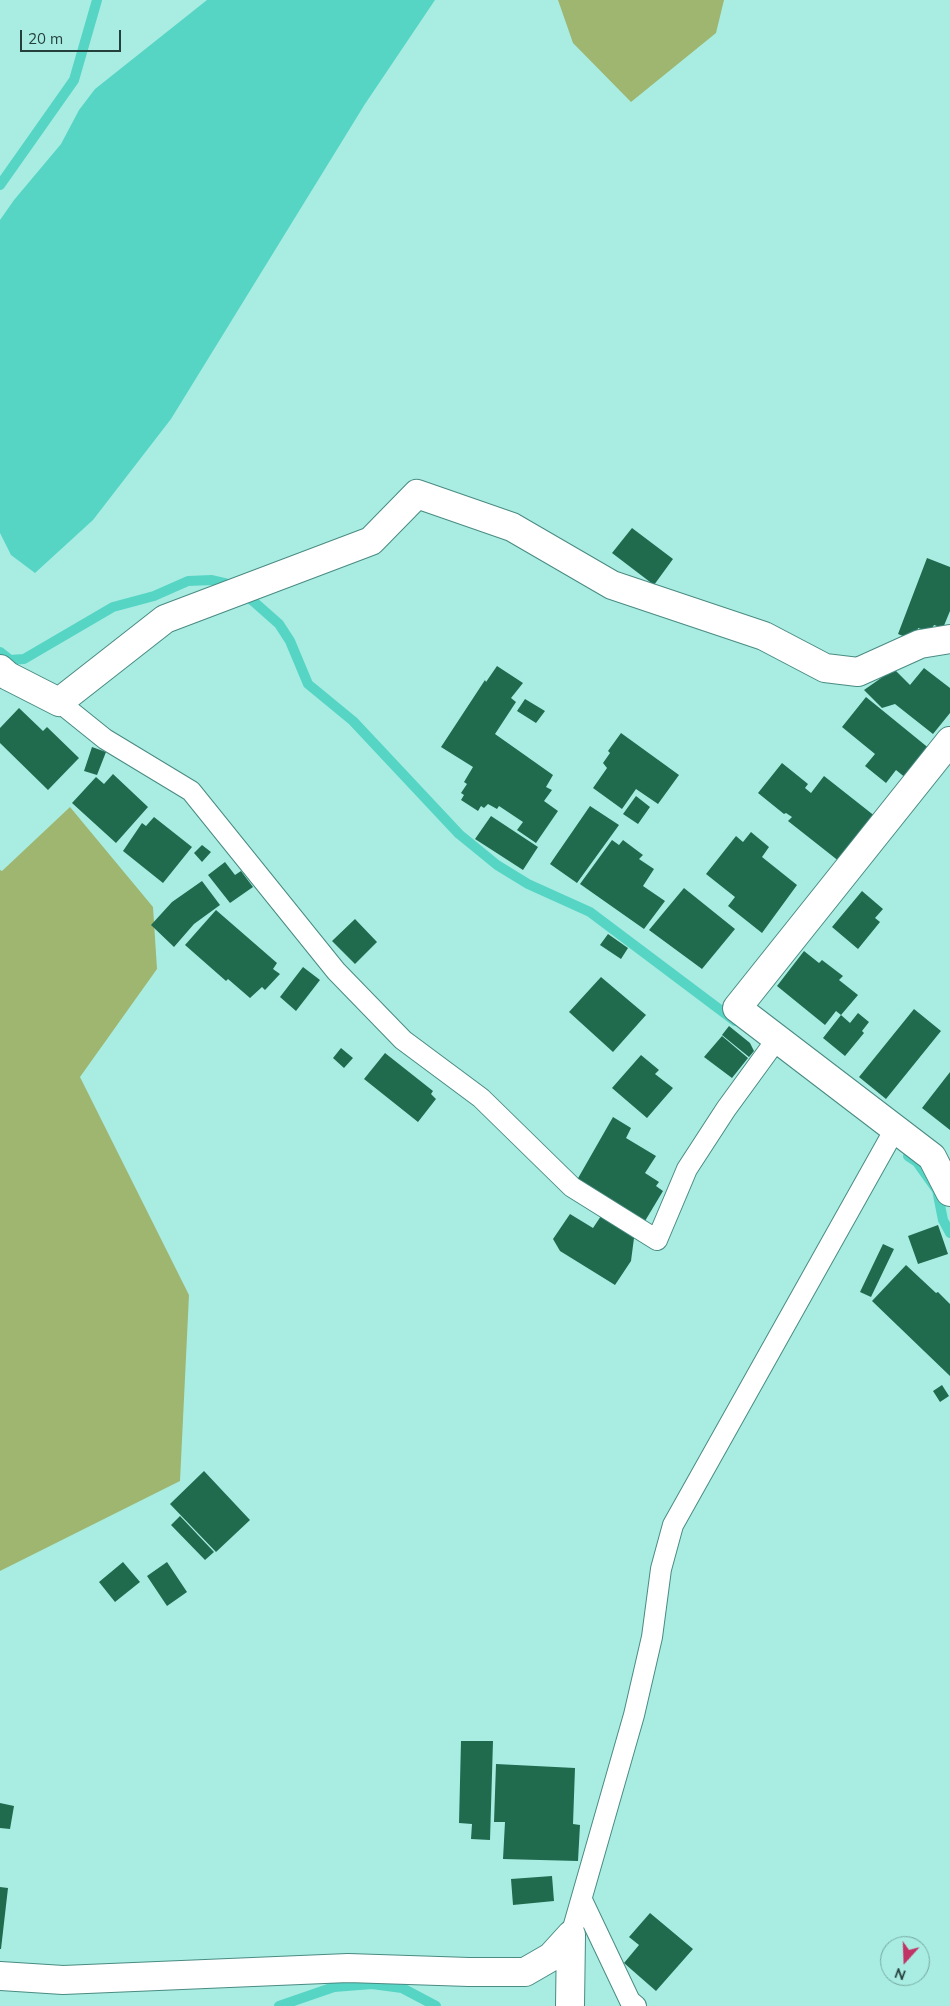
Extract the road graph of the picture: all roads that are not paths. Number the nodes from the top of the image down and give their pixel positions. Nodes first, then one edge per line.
1 (950, 640) edge
2 (0, 669) edge
3 (59, 702) junction
4 (950, 741) edge
5 (772, 1046) junction
6 (890, 1137) junction
7 (950, 1192) edge
8 (582, 1900) junction
9 (571, 1935) junction
10 (0, 1976) edge
11 (570, 2006) edge
12 (636, 2006) edge

1 - 3 street
2 - 3 street
3 - 5 lane
4 - 5 street
5 - 6 street
6 - 7 street
6 - 8 lane
8 - 9 lane
8 - 12 lane
9 - 10 street
9 - 11 street

